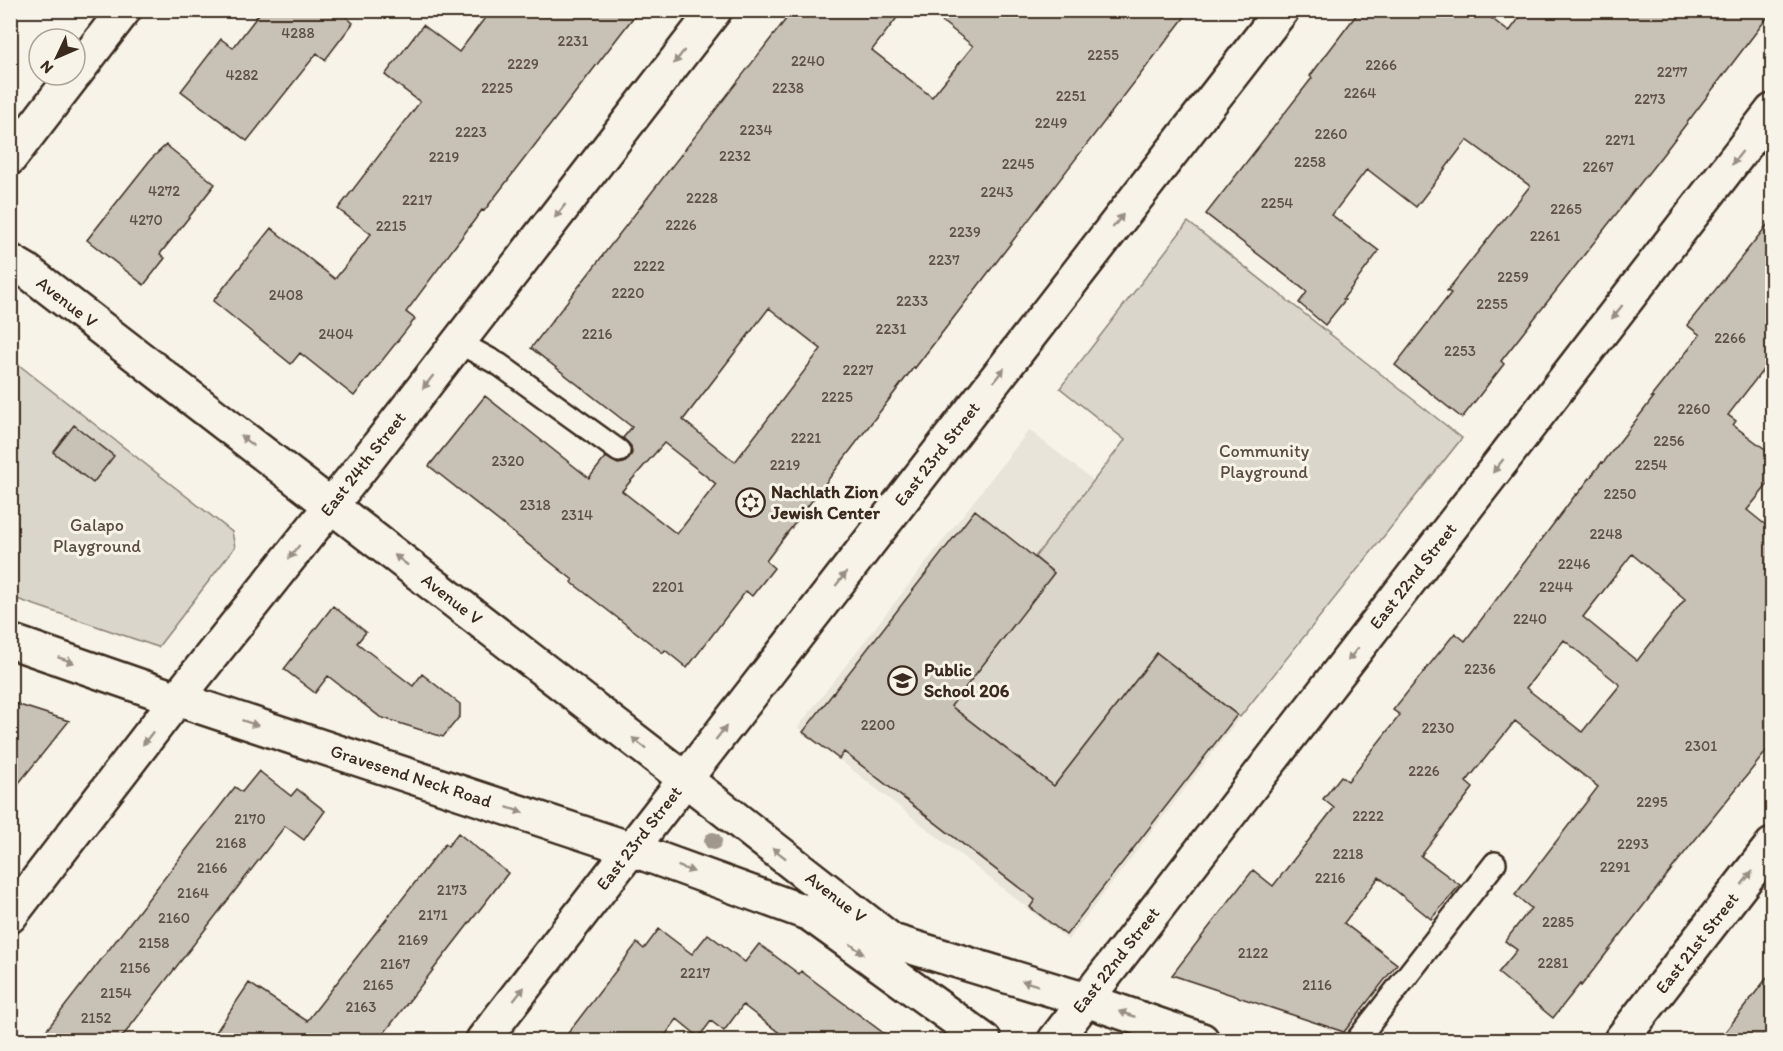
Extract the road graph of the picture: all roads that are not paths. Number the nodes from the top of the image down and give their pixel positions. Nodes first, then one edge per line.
1 (124, 10) edge
2 (715, 10) edge
3 (1282, 10) edge
4 (87, 59) edge
5 (66, 87) edge
6 (1773, 111) edge
7 (10, 158) edge
8 (10, 261) edge
9 (458, 342) junction
10 (619, 451) dead end
11 (330, 506) junction
12 (10, 641) edge
13 (177, 699) junction
14 (685, 779) junction
15 (1773, 845) edge
16 (631, 849) junction
17 (1495, 863) dead end
18 (810, 914) joint
19 (10, 916) edge
20 (1086, 1000) junction
21 (483, 1041) edge
22 (984, 1041) edge
23 (1054, 1041) edge
24 (1202, 1041) edge
25 (1357, 1041) edge
26 (1621, 1041) edge

1 - 4 street
2 -> 9 street, East 24th Street
14 -> 3 street, East 23rd Street
5 - 7 street
6 -> 20 street, East 22nd Street
11 -> 8 street, Avenue V
9 - 10 lane
9 -> 11 street, East 24th Street
11 -> 13 street, East 24th Street
14 -> 11 street, Avenue V
12 -> 13 street, Gravesend Neck Road
13 -> 16 street, Gravesend Neck Road
13 -> 19 street, East 24th Street
14 - 16 street, East 23rd Street
20 -> 14 street, Avenue V
26 -> 15 street, East 21st Street
16 -> 18 street, Gravesend Neck Road
21 -> 16 street, East 23rd Street
17 - 25 lane
18 -> 22 street, Avenue V
20 - 23 street, East 22nd Street
24 -> 20 street

